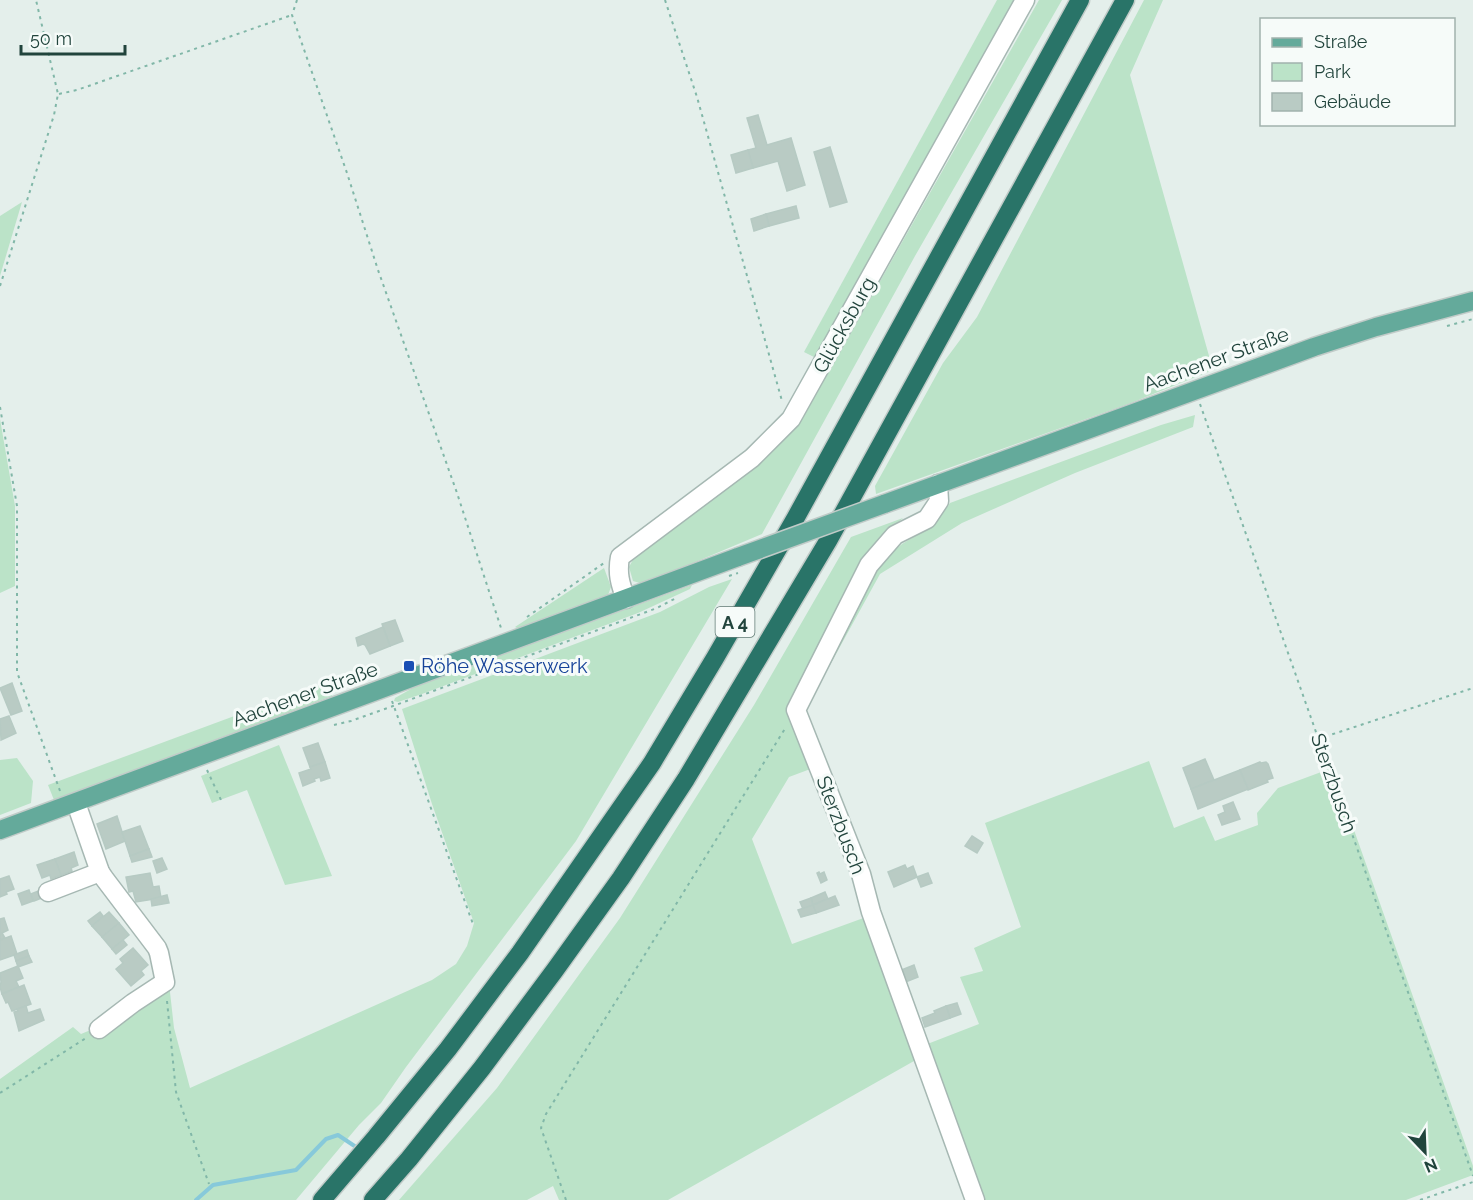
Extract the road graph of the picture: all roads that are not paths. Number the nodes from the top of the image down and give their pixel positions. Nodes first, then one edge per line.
1 (1025, 0) edge
2 (1080, 0) edge
3 (1125, 0) edge
4 (1473, 301) edge
5 (938, 484) junction
6 (626, 599) junction
7 (71, 804) junction
8 (0, 831) edge
9 (100, 872) junction
10 (48, 892) dead end
11 (99, 1029) road end
12 (322, 1200) edge
13 (373, 1200) edge
14 (975, 1200) edge

1 - 6 street, Glücksburg
2 - 12 highway, A 4
3 - 13 highway, A 4
4 - 5 main road, Aachener Straße
5 - 6 main road, Aachener Straße, bridge
5 - 14 street, Sterzbusch
6 - 7 main road, Aachener Straße
7 - 8 main road, Aachener Straße
7 - 9 street
9 - 10 street
9 - 11 street

